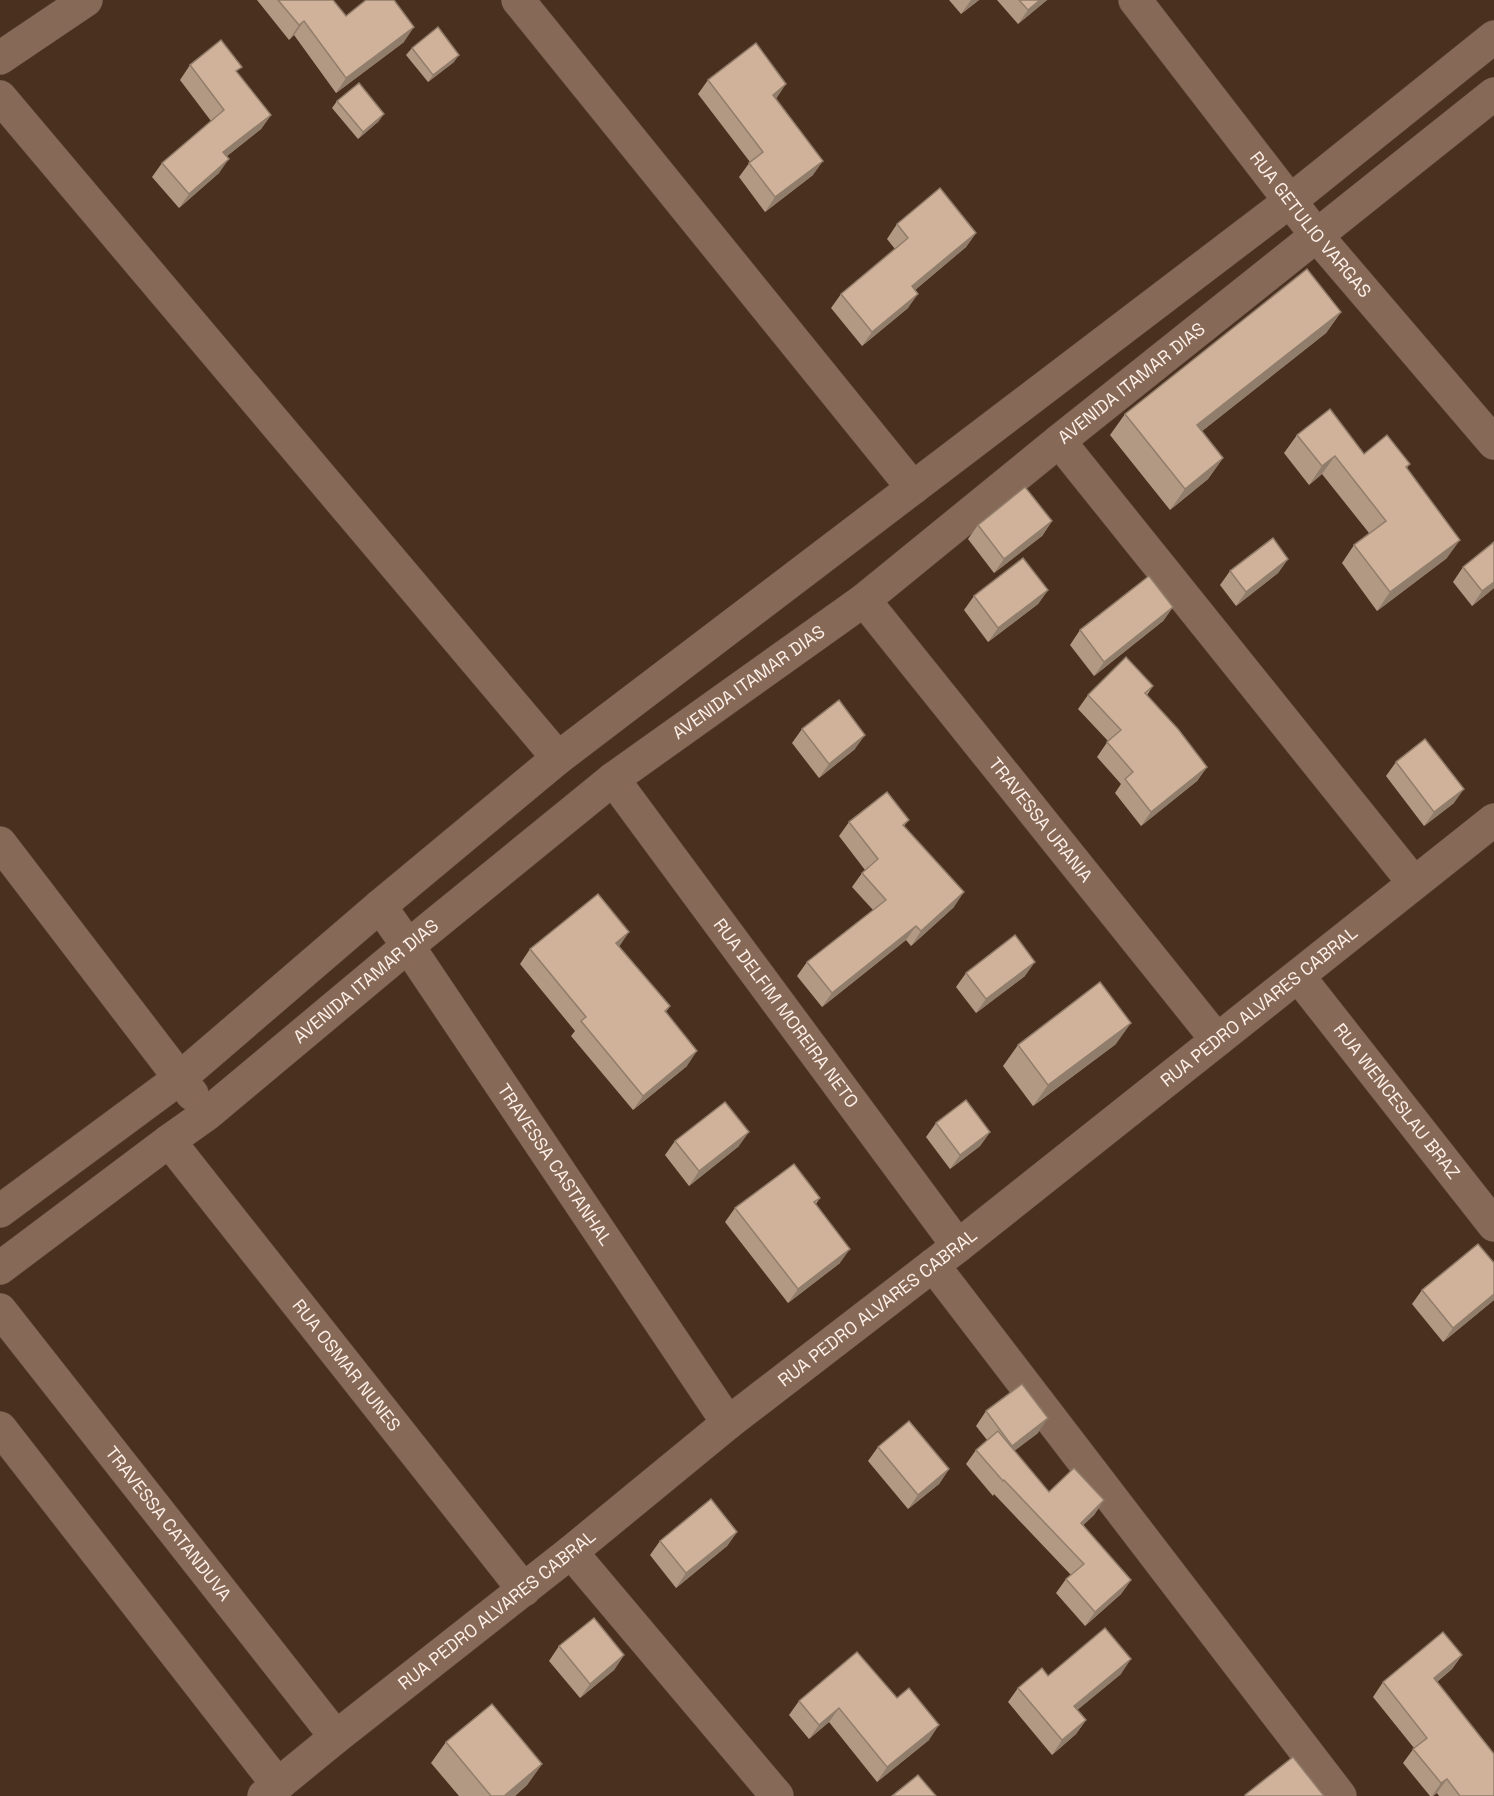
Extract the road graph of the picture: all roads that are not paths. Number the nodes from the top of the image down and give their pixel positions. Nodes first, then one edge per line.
1 (86, 0) edge
2 (518, 0) edge
3 (1135, 0) edge
4 (1494, 37) edge
5 (0, 57) edge
6 (1494, 94) edge
7 (0, 97) edge
8 (1290, 201) junction
9 (1317, 236) junction
10 (1059, 441) junction
11 (1494, 443) edge
12 (913, 488) junction
13 (864, 600) junction
14 (558, 758) junction
15 (613, 779) junction
16 (1494, 820) edge
17 (0, 843) edge
18 (1414, 883) junction
19 (380, 906) junction
20 (408, 946) junction
21 (1299, 977) junction
22 (1217, 1040) junction
23 (180, 1078) junction
24 (207, 1114) junction
25 (169, 1141) junction
26 (0, 1210) edge
27 (1494, 1225) edge
28 (958, 1246) junction
29 (933, 1265) junction
30 (0, 1268) edge
31 (0, 1310) edge
32 (728, 1423) junction
33 (0, 1428) edge
34 (571, 1552) junction
35 (524, 1590) junction
36 (336, 1737) junction
37 (271, 1790) edge
38 (777, 1796) edge
39 (1340, 1796) edge

1 - 5 street
2 - 12 street
3 - 8 street, RUA GETULIO VARGAS
4 - 8 street
6 - 9 street, AVENIDA ITAMAR DIAS
7 - 14 street
8 - 9 street, RUA GETULIO VARGAS
8 - 12 street
9 - 10 street, AVENIDA ITAMAR DIAS
9 - 11 street, RUA GETULIO VARGAS
10 - 13 street, AVENIDA ITAMAR DIAS
10 - 18 street
12 - 14 street
13 - 15 street, AVENIDA ITAMAR DIAS
13 - 22 street, TRAVESSA URANIA
14 - 19 street
15 - 20 street, AVENIDA ITAMAR DIAS
15 - 28 street, RUA DELFIM MOREIRA NETO
16 - 18 street, RUA PEDRO ALVARES CABRAL
17 - 23 street
18 - 21 street, RUA PEDRO ALVARES CABRAL
19 - 20 street, TRAVESSA CASTANHAL
19 - 23 street
20 - 24 street, AVENIDA ITAMAR DIAS
20 - 32 street, TRAVESSA CASTANHAL
21 - 22 street, RUA PEDRO ALVARES CABRAL
21 - 27 street, RUA WENCESLAU BRAZ
22 - 28 street, RUA PEDRO ALVARES CABRAL
23 - 24 street
23 - 26 street
24 - 25 street, AVENIDA ITAMAR DIAS
25 - 30 street, AVENIDA ITAMAR DIAS
25 - 35 street, RUA OSMAR NUNES
28 - 29 street, RUA PEDRO ALVARES CABRAL
29 - 32 street, RUA PEDRO ALVARES CABRAL
29 - 39 street
31 - 36 street, TRAVESSA CATANDUVA
32 - 34 street, RUA PEDRO ALVARES CABRAL
33 - 37 street
34 - 35 street, RUA PEDRO ALVARES CABRAL
34 - 38 street
35 - 36 street, RUA PEDRO ALVARES CABRAL
36 - 37 street, RUA PEDRO ALVARES CABRAL

